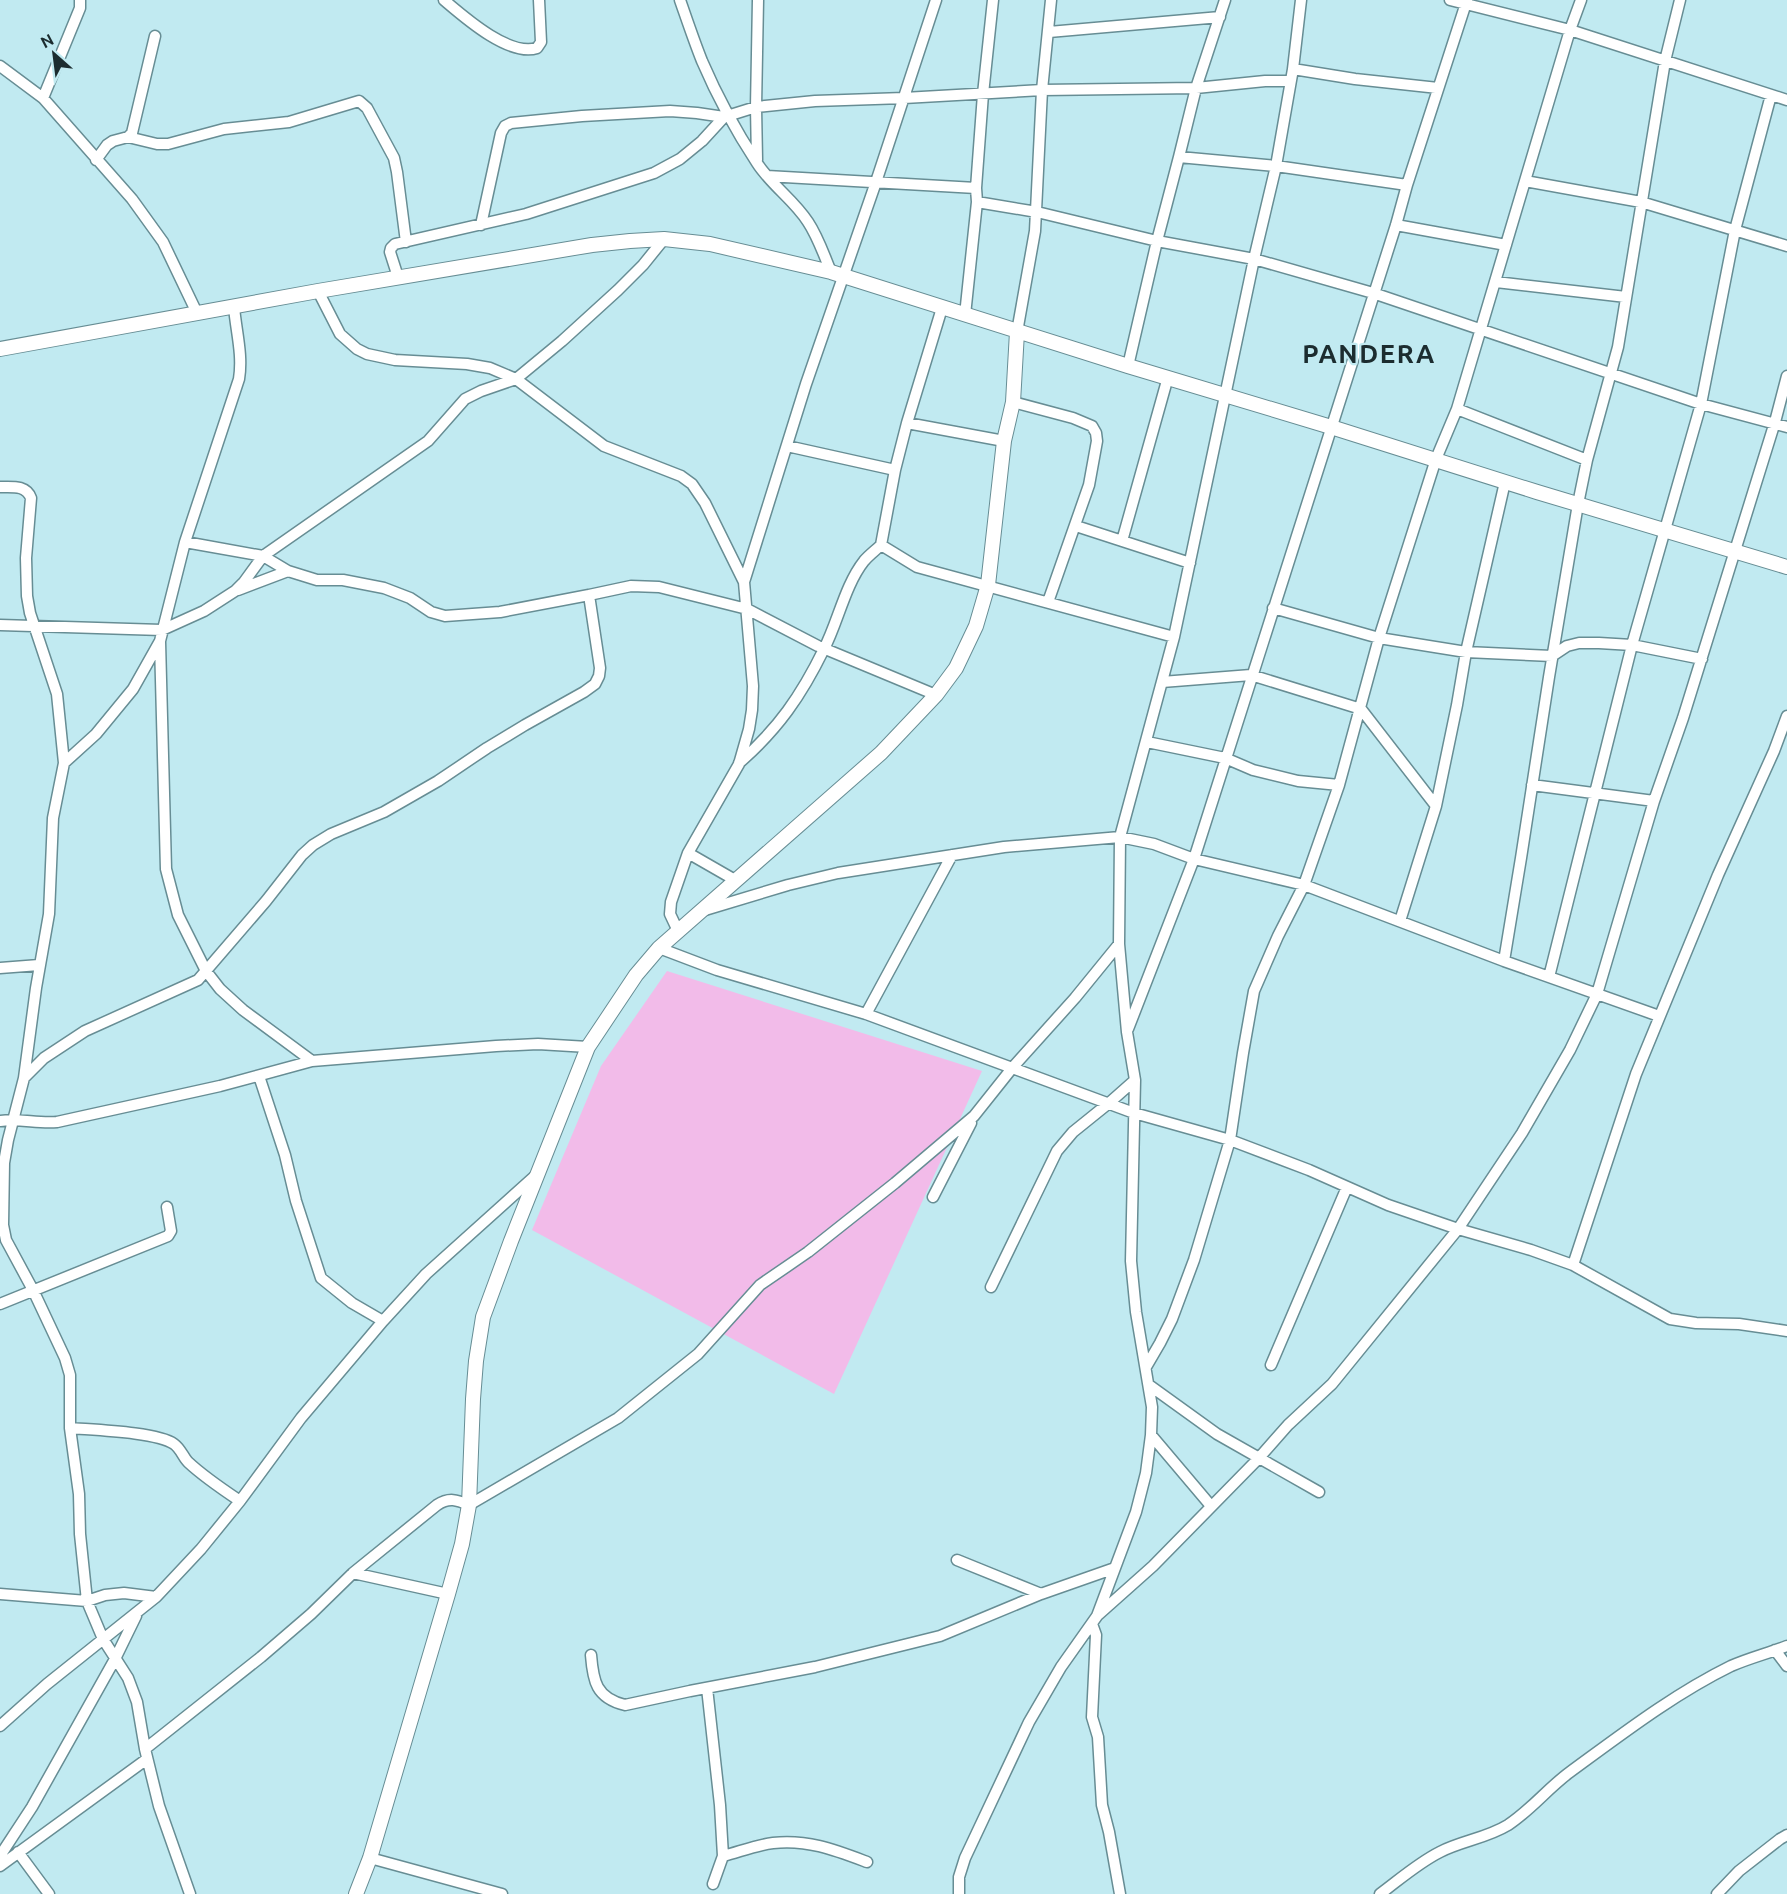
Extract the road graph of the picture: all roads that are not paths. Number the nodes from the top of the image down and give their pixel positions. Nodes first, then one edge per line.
1 (80, 0) edge
2 (444, 0) edge
3 (538, 0) edge
4 (680, 0) edge
5 (758, 0) edge
6 (936, 0) edge
7 (993, 0) edge
8 (1051, 0) edge
9 (1225, 0) edge
10 (1301, 0) edge
11 (1450, 0) edge
12 (1581, 0) edge
13 (1680, 0) edge
14 (1466, 2) edge
15 (1220, 17) junction
16 (1570, 30) junction
17 (1048, 32) junction
18 (154, 36) dead end
19 (1665, 61) junction
20 (0, 66) edge
21 (1293, 69) junction
22 (1289, 81) junction
23 (1196, 88) junction
24 (1438, 88) junction
25 (1042, 90) junction
26 (983, 93) junction
27 (1771, 95) junction
28 (43, 98) junction
29 (904, 98) junction
30 (1787, 100) edge
31 (756, 107) junction
32 (727, 116) junction
33 (128, 138) junction
34 (1179, 157) junction
35 (96, 160) junction
36 (757, 163) junction
37 (1276, 166) junction
38 (766, 176) junction
39 (1525, 181) junction
40 (876, 182) junction
41 (1407, 185) junction
42 (976, 188) junction
43 (977, 202) junction
44 (1641, 202) junction
45 (1037, 212) junction
46 (481, 225) junction
47 (1396, 225) junction
48 (1735, 230) junction
49 (664, 239) junction
50 (1157, 241) junction
51 (406, 242) junction
52 (1506, 245) junction
53 (1787, 246) edge
54 (1254, 260) junction
55 (837, 274) junction
56 (398, 277) junction
57 (1496, 282) junction
58 (318, 291) junction
59 (1373, 293) junction
60 (1626, 297) junction
61 (234, 307) junction
62 (942, 308) junction
63 (197, 314) junction
64 (965, 315) junction
65 (1482, 329) junction
66 (1017, 332) junction
67 (0, 349) edge
68 (1128, 366) junction
69 (1610, 374) junction
70 (1787, 376) edge
71 (1167, 377) junction
72 (516, 379) junction
73 (1225, 396) junction
74 (1013, 402) junction
75 (1701, 404) junction
76 (1457, 409) junction
77 (1775, 422) junction
78 (907, 423) junction
79 (1331, 427) junction
80 (1787, 427) edge
81 (1004, 441) junction
82 (787, 446) junction
83 (1436, 459) junction
84 (1587, 460) junction
85 (896, 470) junction
86 (1505, 482) junction
87 (0, 487) edge
88 (1578, 504) junction
89 (1076, 526) junction
90 (1664, 531) junction
91 (1122, 541) junction
92 (185, 542) junction
93 (881, 545) junction
94 (1734, 552) junction
95 (263, 556) junction
96 (1190, 563) junction
97 (1787, 567) edge
98 (288, 571) junction
99 (744, 582) junction
100 (988, 585) junction
101 (235, 591) junction
102 (589, 595) junction
103 (1048, 602) junction
104 (1273, 608) junction
105 (747, 609) junction
106 (0, 625) edge
107 (35, 626) junction
108 (161, 636) junction
109 (1174, 637) junction
110 (1379, 638) junction
111 (1632, 645) junction
112 (824, 649) junction
113 (1466, 652) junction
114 (1552, 656) junction
115 (1702, 659) junction
116 (1251, 675) junction
117 (1162, 682) junction
118 (936, 695) junction
119 (1361, 708) junction
120 (1787, 717) edge
121 (1147, 742) junction
122 (1225, 758) junction
123 (64, 763) junction
124 (739, 764) junction
125 (1339, 785) junction
126 (1532, 785) junction
127 (1595, 792) junction
128 (1654, 801) junction
129 (1436, 806) junction
130 (1120, 837) junction
131 (688, 853) junction
132 (952, 855) junction
133 (1194, 859) junction
134 (735, 880) junction
135 (1304, 885) junction
136 (702, 911) junction
137 (1400, 921) junction
138 (678, 931) junction
139 (1119, 944) junction
140 (659, 948) junction
141 (1504, 961) junction
142 (39, 965) junction
143 (0, 968) edge
144 (206, 971) junction
145 (1549, 977) junction
146 (1597, 994) junction
147 (866, 1014) junction
148 (1659, 1016) junction
149 (1126, 1032) junction
150 (588, 1047) junction
151 (312, 1061) junction
152 (1013, 1067) junction
153 (259, 1076) junction
154 (24, 1078) junction
155 (1135, 1080) junction
156 (1109, 1103) junction
157 (1134, 1113) junction
158 (974, 1116) junction
159 (14, 1119) junction
160 (0, 1121) edge
161 (1230, 1140) junction
162 (537, 1174) junction
163 (1347, 1187) junction
164 (933, 1197) dead end
165 (167, 1207) dead end
166 (1458, 1229) junction
167 (6, 1240) junction
168 (0, 1253) edge
169 (1573, 1265) junction
170 (992, 1287) dead end
171 (33, 1290) junction
172 (0, 1304) edge
173 (383, 1321) junction
174 (1787, 1331) edge
175 (1271, 1365) dead end
176 (1146, 1367) junction
177 (1149, 1385) junction
178 (69, 1428) junction
179 (1151, 1435) junction
180 (1258, 1459) junction
181 (1319, 1492) dead end
182 (240, 1501) junction
183 (469, 1505) junction
184 (1211, 1506) junction
185 (957, 1560) dead end
186 (1115, 1568) junction
187 (353, 1573) junction
188 (0, 1594) edge
189 (448, 1594) junction
190 (1041, 1594) junction
191 (156, 1597) junction
192 (87, 1601) junction
193 (138, 1612) junction
194 (1095, 1620) junction
195 (103, 1639) junction
196 (1787, 1646) edge
197 (1775, 1650) junction
198 (591, 1655) dead end
199 (115, 1659) junction
200 (1787, 1666) edge
201 (706, 1688) junction
202 (0, 1726) edge
203 (146, 1754) junction
204 (1787, 1835) edge
205 (18, 1852) junction
206 (0, 1856) edge
207 (723, 1856) junction
208 (370, 1858) junction
209 (867, 1862) dead end
210 (0, 1866) edge
211 (713, 1884) dead end
212 (49, 1894) edge
213 (190, 1894) edge
214 (356, 1894) edge
215 (502, 1894) edge
216 (958, 1894) edge
217 (1120, 1894) edge
218 (1380, 1894) edge
219 (1717, 1894) edge

1 - 28 street
2 - 3 street
4 - 32 street
5 - 31 street
6 - 29 street
7 - 26 street
8 - 17 street
9 - 15 street
10 - 21 street
11 - 14 street
12 - 16 street
13 - 19 street
14 - 16 street
14 - 24 street
15 - 17 street
15 - 23 street
16 - 19 street
16 - 39 street
17 - 25 street
18 - 33 street
19 - 27 street
19 - 44 street
20 - 28 street
21 - 22 street
21 - 24 street
22 - 23 street
22 - 37 street
23 - 25 street
23 - 34 street
24 - 41 street
25 - 26 street
25 - 45 street
26 - 29 street
26 - 42 street
27 - 30 street
27 - 48 street
28 - 35 street
29 - 31 street
29 - 40 street
31 - 32 street
31 - 36 street
32 - 36 street
32 - 46 street
32 - 46 street
33 - 35 street
33 - 51 street
34 - 37 street
34 - 50 street
35 - 63 street
36 - 38 street
37 - 41 street
37 - 54 street
38 - 40 street
38 - 55 street
39 - 44 street
39 - 52 street
40 - 42 street
40 - 55 street
41 - 47 street
42 - 43 street
43 - 45 street
43 - 64 street
44 - 48 street
44 - 60 street
45 - 50 street
45 - 66 street
46 - 51 street
47 - 52 street
47 - 59 street
48 - 53 street
48 - 75 street
49 - 55 street
49 - 56 street
49 - 72 street
50 - 54 street
50 - 68 street
51 - 56 street
52 - 57 street
54 - 59 street
54 - 73 street
55 - 62 street
55 - 82 street
56 - 58 street
57 - 60 street
57 - 65 street
58 - 61 street
58 - 72 street
59 - 65 street
59 - 79 street
60 - 69 street
61 - 63 street
61 - 92 street
62 - 64 street
62 - 78 street
63 - 67 street
64 - 66 street
65 - 69 street
65 - 76 street
66 - 68 street
66 - 74 street
68 - 71 street
69 - 75 street
69 - 84 street
70 - 77 street
71 - 73 street
71 - 91 street
72 - 95 street
72 - 99 street
73 - 79 street
73 - 96 street
74 - 81 street
74 - 89 street
75 - 77 street
75 - 90 street
76 - 83 street
76 - 84 street
77 - 80 street
77 - 94 street
78 - 81 street
78 - 85 street
79 - 83 street
79 - 104 street
81 - 100 street
82 - 85 street
82 - 99 street
83 - 86 street
83 - 110 street
84 - 88 street
85 - 93 street
86 - 88 street
86 - 113 street
87 - 107 street
88 - 90 street
88 - 114 street
89 - 91 street
89 - 103 street
90 - 94 street
90 - 111 street
91 - 96 street
92 - 95 street
92 - 108 street
93 - 100 street
93 - 112 street
94 - 97 street
94 - 115 street
95 - 98 street
95 - 101 street
96 - 109 street
98 - 101 street
98 - 102 street
99 - 105 street
100 - 103 street
100 - 118 street
101 - 108 street
102 - 105 street
102 - 144 street
103 - 109 street
104 - 110 street
104 - 116 street
105 - 112 street
105 - 124 street
106 - 107 street
107 - 108 street
107 - 123 street
108 - 123 street
108 - 144 street
109 - 117 street
110 - 113 street
110 - 119 street
111 - 114 street
111 - 115 street
111 - 127 street
112 - 118 street
112 - 124 street
113 - 114 street
113 - 129 street
114 - 126 street
115 - 128 street
116 - 117 street
116 - 119 street
116 - 122 street
117 - 121 street
118 - 134 street
119 - 125 street
119 - 129 street
120 - 148 street
121 - 122 street
121 - 130 street
122 - 125 street
122 - 133 street
123 - 142 street
124 - 131 street
125 - 135 street
126 - 127 street
126 - 141 street
127 - 128 street
127 - 145 street
128 - 146 street
129 - 137 street
130 - 132 street
130 - 133 street
130 - 139 street
131 - 134 street
131 - 138 street
132 - 136 street
132 - 147 street
133 - 135 street
133 - 149 street
134 - 136 street
135 - 137 street
135 - 161 street
136 - 138 street
137 - 141 street
138 - 140 street
139 - 149 street
139 - 152 street
140 - 147 street
140 - 150 street
141 - 145 street
142 - 143 street
142 - 154 street
144 - 151 street
144 - 154 street
145 - 146 street
146 - 148 street
146 - 166 street
147 - 152 street
148 - 169 street
149 - 155 street
150 - 151 street
150 - 162 street
151 - 153 street
152 - 156 street
152 - 158 street
153 - 159 street
153 - 173 street
154 - 159 street
155 - 156 street
155 - 157 street
156 - 157 street
156 - 170 street
157 - 161 street
157 - 176 street
158 - 164 street
158 - 183 street
159 - 160 street
159 - 167 street
161 - 163 street
161 - 176 street
162 - 173 street
162 - 183 street
163 - 166 street
163 - 175 street
165 - 171 street
166 - 169 street
166 - 180 street
167 - 168 street
167 - 171 street
169 - 174 street
171 - 172 street
171 - 178 street
173 - 182 street
176 - 177 street
177 - 179 street
177 - 180 street
178 - 182 street
178 - 192 street
179 - 184 street
179 - 186 street
180 - 181 street
180 - 184 street
182 - 191 street
183 - 187 street
183 - 189 street
184 - 194 street
185 - 190 street
186 - 190 street
186 - 194 street
187 - 189 street
187 - 203 street
188 - 192 street
189 - 208 street
190 - 201 street
191 - 192 street
191 - 193 street
192 - 195 street
193 - 195 street
193 - 199 street
194 - 216 street
194 - 217 street
195 - 199 street
195 - 202 street
196 - 197 street
197 - 200 street
197 - 218 street
198 - 201 street
199 - 203 street
199 - 206 street
201 - 207 street
203 - 205 street
203 - 213 street
204 - 219 street
205 - 210 street
205 - 212 street
207 - 209 street
207 - 211 street
208 - 214 street
208 - 215 street

